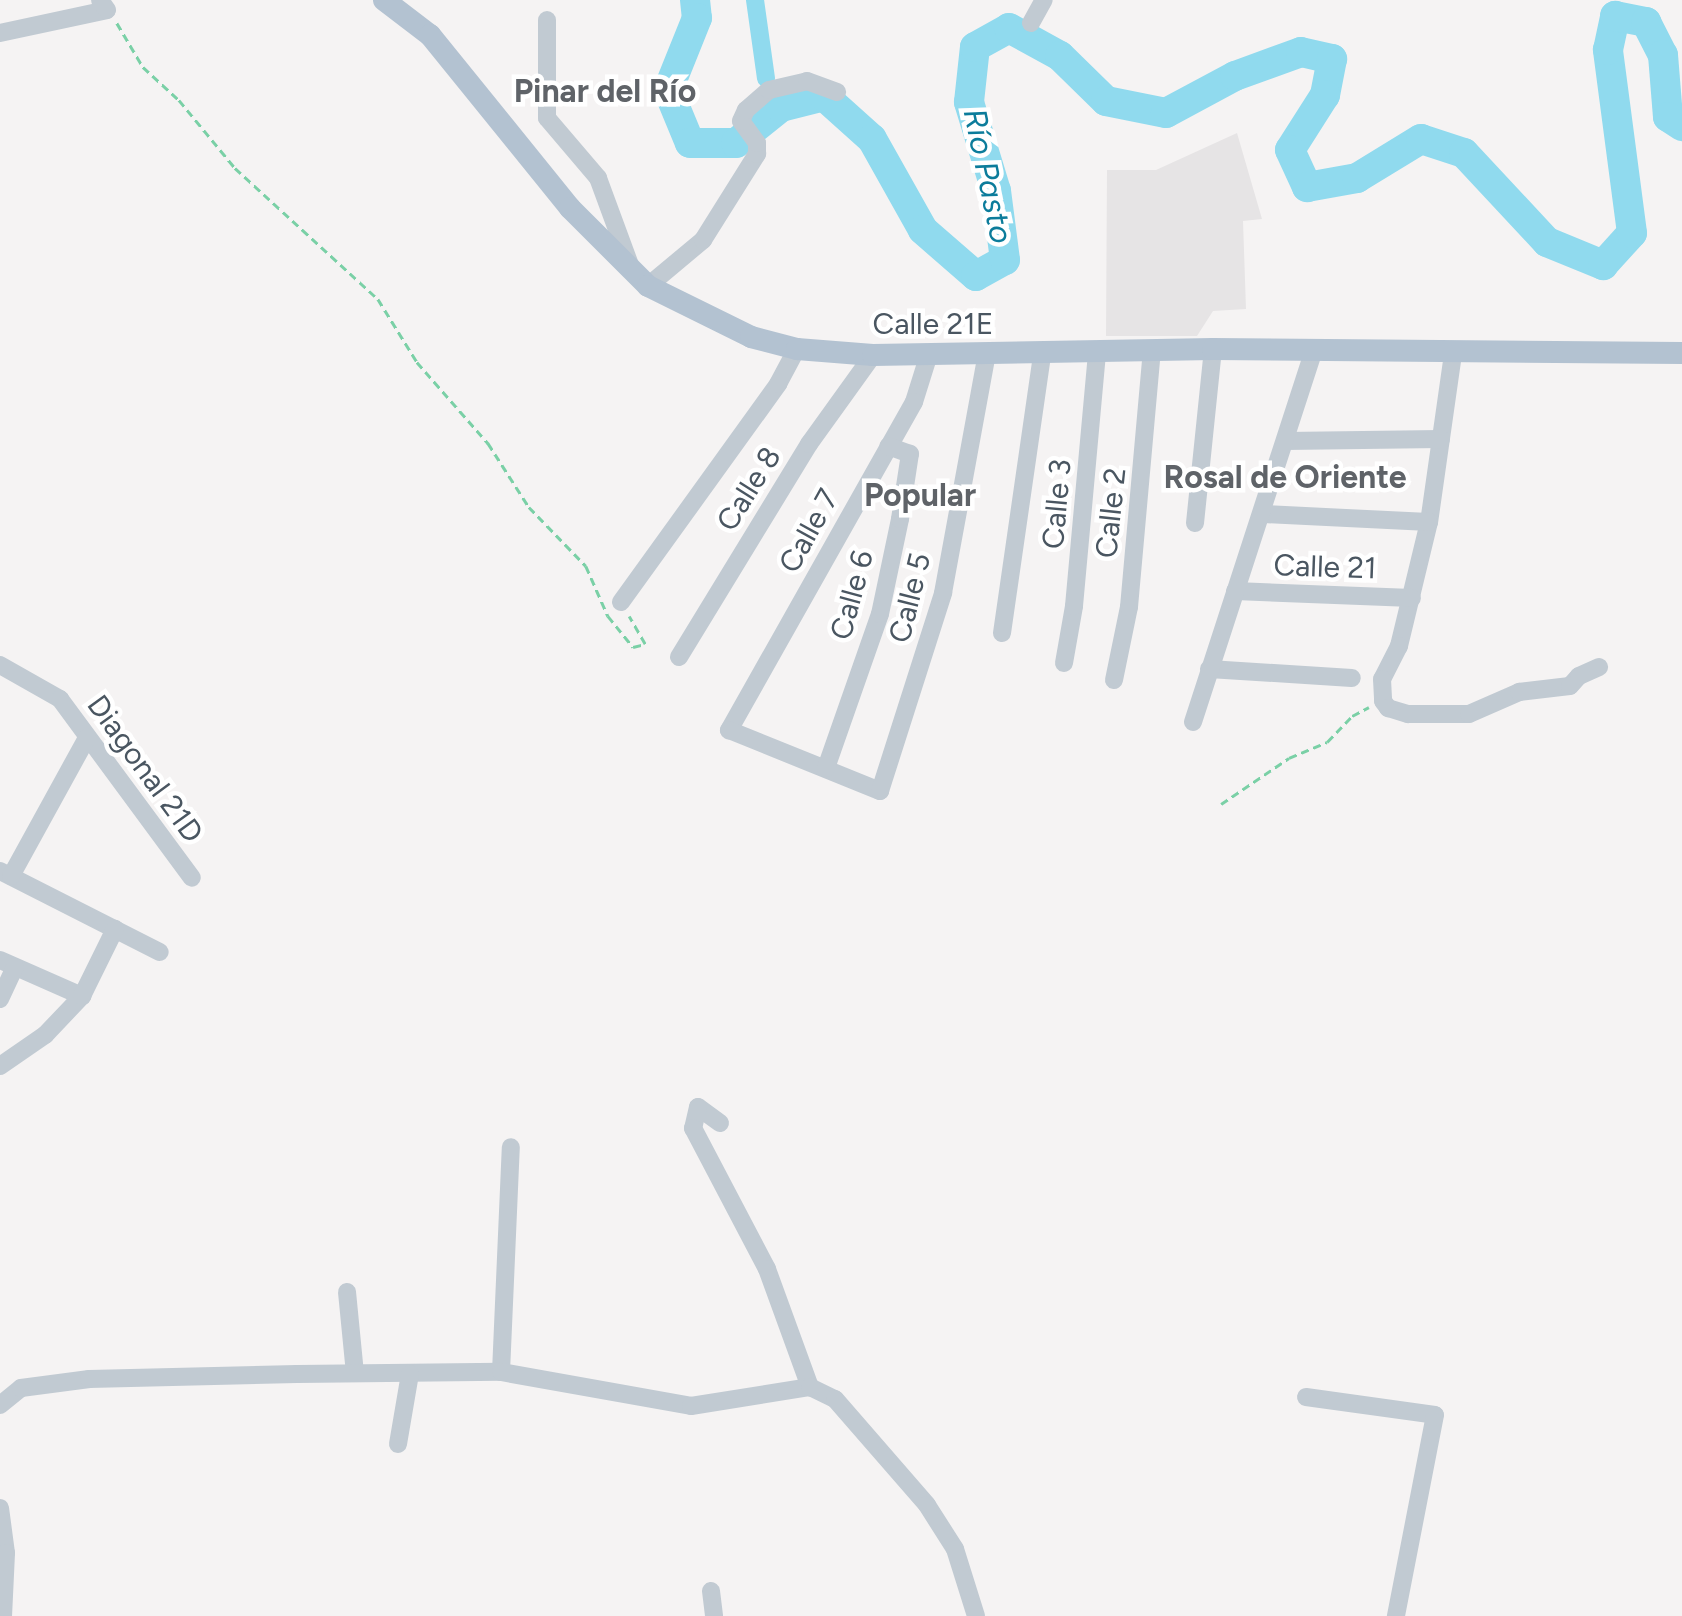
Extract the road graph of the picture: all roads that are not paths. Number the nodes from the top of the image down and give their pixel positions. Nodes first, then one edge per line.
1 (384, 0) edge
2 (1044, 0) edge
3 (103, 5) edge
4 (548, 20) dead end
5 (1031, 23) dead end
6 (0, 33) edge
7 (837, 92) dead end
8 (640, 278) junction
9 (797, 349) junction
10 (1213, 349) junction
11 (1152, 350) junction
12 (1098, 351) junction
13 (1313, 353) junction
14 (1682, 353) edge
15 (929, 354) junction
16 (987, 354) junction
17 (1042, 354) junction
18 (1453, 354) junction
19 (874, 355) junction
20 (1440, 439) junction
21 (1285, 441) junction
22 (888, 446) junction
23 (1264, 514) junction
24 (1429, 522) junction
25 (1195, 523) dead end
26 (1235, 591) junction
27 (1412, 598) junction
28 (621, 602) road end
29 (1002, 632) dead end
30 (679, 657) dead end
31 (1064, 662) dead end
32 (0, 665) edge
33 (1600, 667) dead end
34 (1209, 669) junction
35 (1352, 678) dead end
36 (1114, 680) dead end
37 (1193, 722) dead end
38 (87, 738) junction
39 (826, 768) junction
40 (6, 873) edge
41 (192, 878) dead end
42 (115, 929) junction
43 (160, 952) dead end
44 (7, 963) edge
45 (82, 996) junction
46 (0, 999) edge
47 (0, 1066) edge
48 (720, 1123) dead end
49 (511, 1147) dead end
50 (347, 1292) dead end
51 (502, 1372) junction
52 (355, 1374) junction
53 (410, 1374) junction
54 (810, 1387) junction
55 (1306, 1397) dead end
56 (0, 1405) edge
57 (398, 1444) dead end
58 (0, 1508) edge
59 (711, 1590) dead end
60 (3, 1616) edge
61 (714, 1616) edge
62 (976, 1616) edge
63 (1396, 1616) edge

1 - 8 main road, Calle 21E
2 - 5 street
3 - 6 street
4 - 8 street
7 - 8 street
8 - 9 main road, Calle 21E
9 - 19 main road, Calle 21E
9 - 28 street
10 - 11 main road, Calle 21E
10 - 13 main road, Calle 21E
10 - 25 street
11 - 12 main road, Calle 21E
11 - 36 street, Calle 2
12 - 17 main road, Calle 21E
12 - 31 street, Calle 3
13 - 18 main road, Calle 21E
13 - 21 street
14 - 18 main road, Calle 21E
15 - 16 main road, Calle 21E
15 - 19 main road, Calle 21E
15 - 22 street, Calle 7
16 - 17 main road, Calle 21E
16 - 39 street, Calle 5
17 - 29 street
18 - 20 street
19 - 30 street, Calle 8
20 - 21 street
20 - 24 street
21 - 23 street
22 - 39 street, Calle 6
22 - 39 street, Calle 7
23 - 24 street
23 - 26 street
24 - 27 street
26 - 27 street, Calle 21
26 - 34 street
27 - 33 street
32 - 38 street, Diagonal 21D
34 - 35 street
34 - 37 street
38 - 40 street
38 - 41 street, Diagonal 21D
40 - 42 street
42 - 43 street
42 - 45 street
44 - 45 street
44 - 46 street
45 - 47 street
48 - 54 street
49 - 51 street
50 - 52 street
51 - 53 street
51 - 54 street
52 - 53 street
52 - 56 street
53 - 57 street
54 - 62 street
55 - 63 street
58 - 60 street
59 - 61 street

